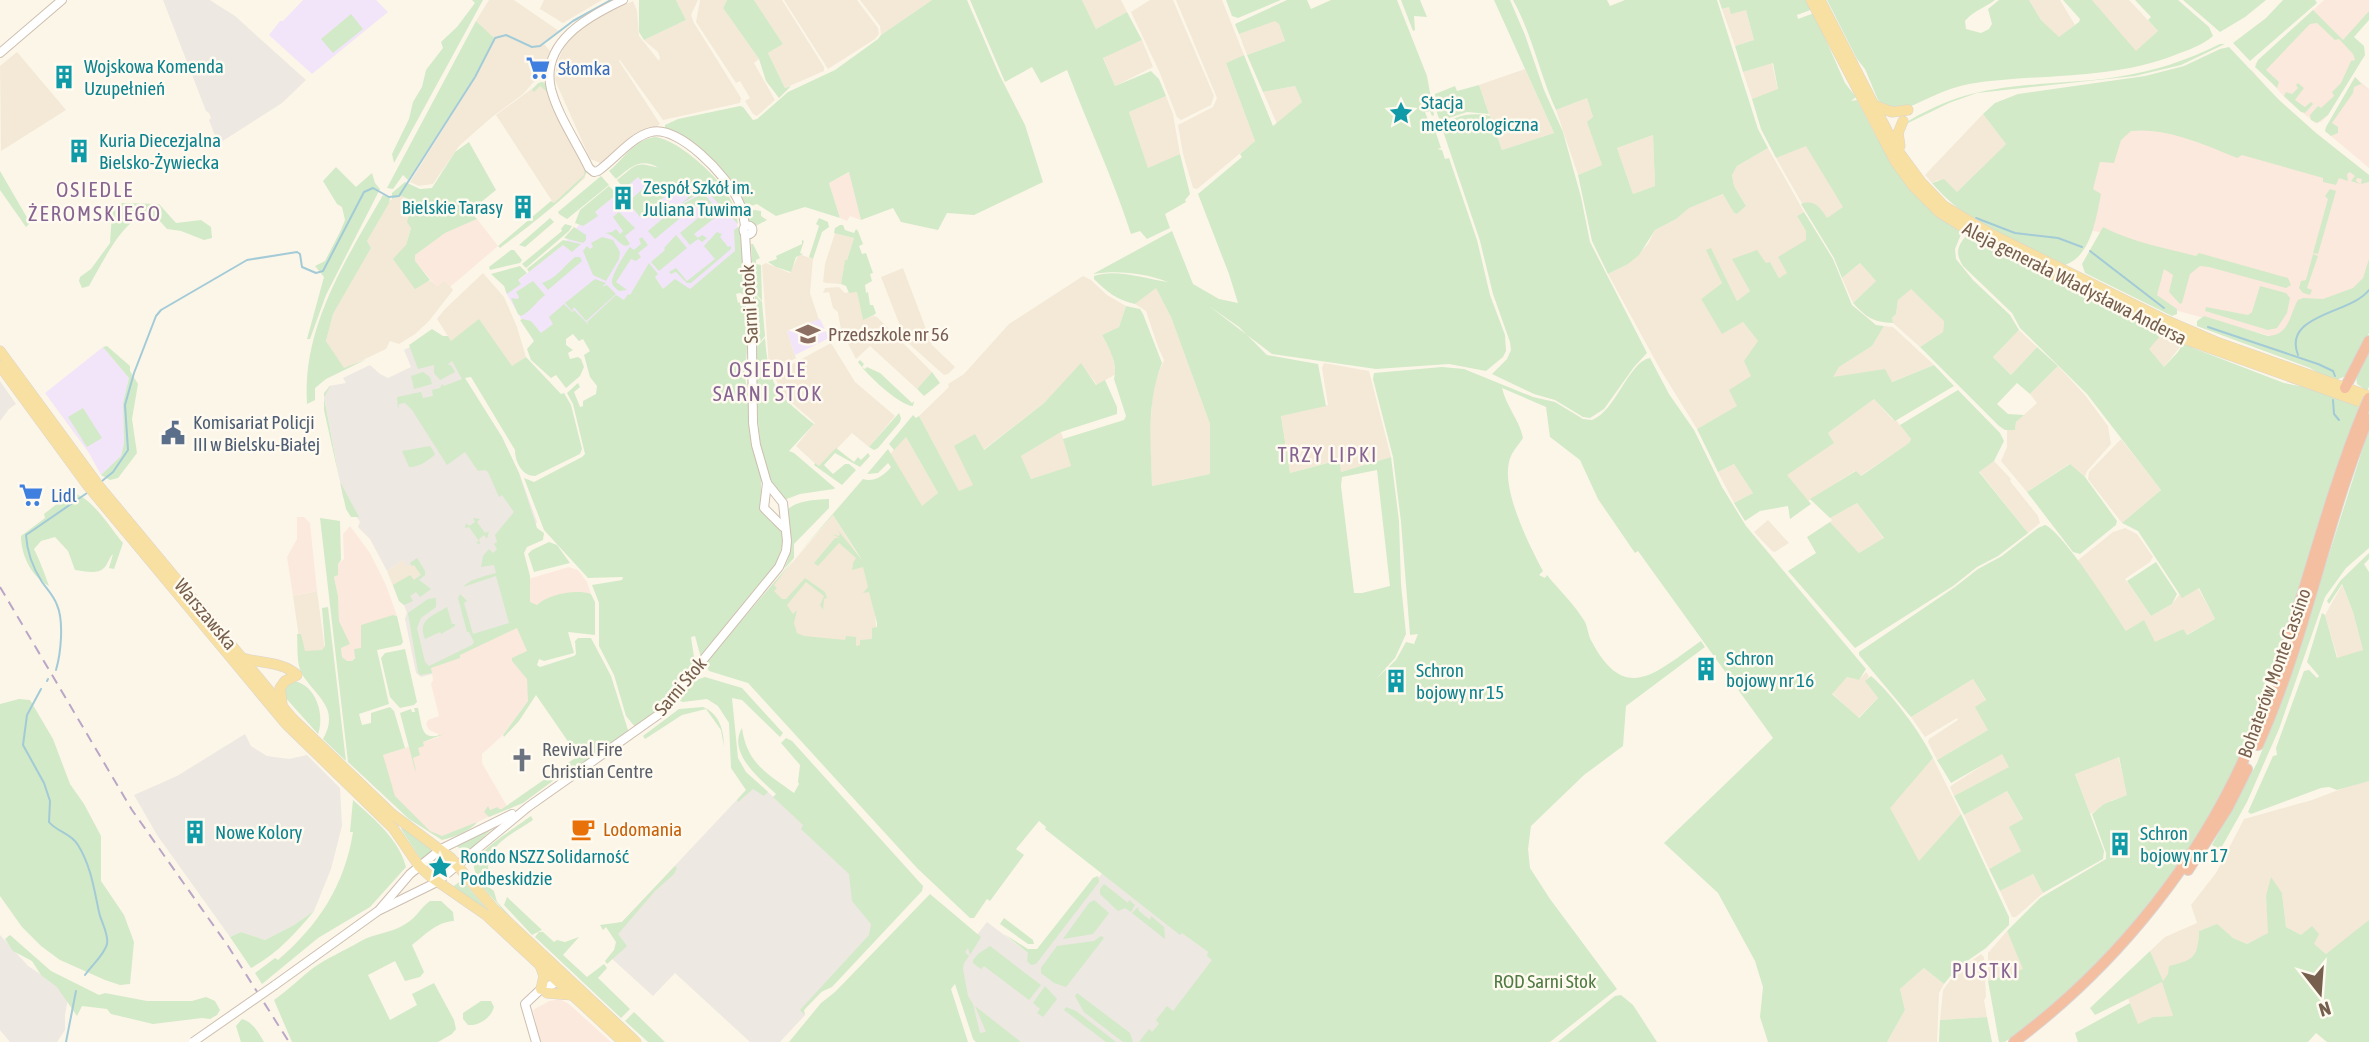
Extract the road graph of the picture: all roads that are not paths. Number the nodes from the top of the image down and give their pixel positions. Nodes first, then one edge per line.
1 (62, 0) edge
2 (623, 0) edge
3 (1811, 0) edge
4 (1820, 0) edge
5 (1831, 30) junction
6 (0, 53) edge
7 (1874, 105) junction
8 (1908, 110) dead end
9 (1903, 121) dead end
10 (1906, 163) junction
11 (2369, 341) edge
12 (0, 351) edge
13 (0, 366) edge
14 (2343, 392) junction
15 (2369, 397) edge
16 (2367, 411) edge
17 (767, 483) junction
18 (93, 486) junction
19 (776, 496) junction
20 (767, 499) junction
21 (783, 509) junction
22 (774, 515) junction
23 (785, 529) junction
24 (242, 658) junction
25 (283, 708) junction
26 (289, 721) junction
27 (389, 817) junction
28 (493, 828) junction
29 (441, 849) junction
30 (411, 855) junction
31 (457, 865) junction
32 (419, 866) junction
33 (410, 874) junction
34 (437, 882) junction
35 (379, 911) junction
36 (540, 964) junction
37 (562, 979) junction
38 (544, 991) junction
39 (572, 995) junction
40 (193, 1042) edge
41 (536, 1042) edge
42 (623, 1042) edge
43 (636, 1042) edge
44 (2014, 1042) edge
45 (2026, 1042) edge

1 - 6 street
2 - 17 street, Sarni Potok
3 - 5 main road, Aleja generała Władysława Andersa
4 - 5 main road, Aleja generała Władysława Andersa
5 - 7 main road, Aleja generała Władysława Andersa
5 - 14 main road, Aleja generała Władysława Andersa
7 - 8 main road
7 - 10 main road, Aleja generała Władysława Andersa
9 - 10 main road
10 - 14 main road, Aleja generała Władysława Andersa
11 - 14 highway
12 - 18 main road, Warszawska
13 - 18 main road, Warszawska
14 - 15 main road, Aleja generała Władysława Andersa
14 - 16 main road, Aleja generała Władysława Andersa
15 - 16 highway, Bohaterów Monte Cassino, bridge
16 - 44 highway, Bohaterów Monte Cassino
16 - 45 highway, Bohaterów Monte Cassino
17 - 19 street, Sarni Potok
17 - 20 street, Sarni Potok
18 - 24 main road, Warszawska
18 - 26 main road, Warszawska
19 - 20 street
19 - 21 street
20 - 22 street
21 - 22 street
21 - 23 street, Sarni Stok
22 - 23 street
23 - 28 street, Sarni Stok
24 - 25 main road, Warszawska
24 - 25 main road
25 - 26 main road, Warszawska
26 - 27 main road, Warszawska
27 - 29 main road, Warszawska
27 - 30 main road, Warszawska
28 - 29 street, Sarni Stok
28 - 31 street, Sarni Stok
29 - 31 main road, Warszawska
29 - 32 street, Sarni Stok
30 - 32 main road, Warszawska
30 - 33 street
31 - 34 street, Sarni Stok
31 - 37 main road
32 - 33 street, Sarni Stok
32 - 34 main road, Warszawska
33 - 35 street, Sarni Stok
34 - 35 street, Sarni Stok
34 - 36 main road
35 - 40 street, bridge
36 - 37 main road
36 - 38 main road
37 - 38 street
37 - 39 main road
37 - 43 main road
38 - 39 main road
38 - 41 street
39 - 42 main road

